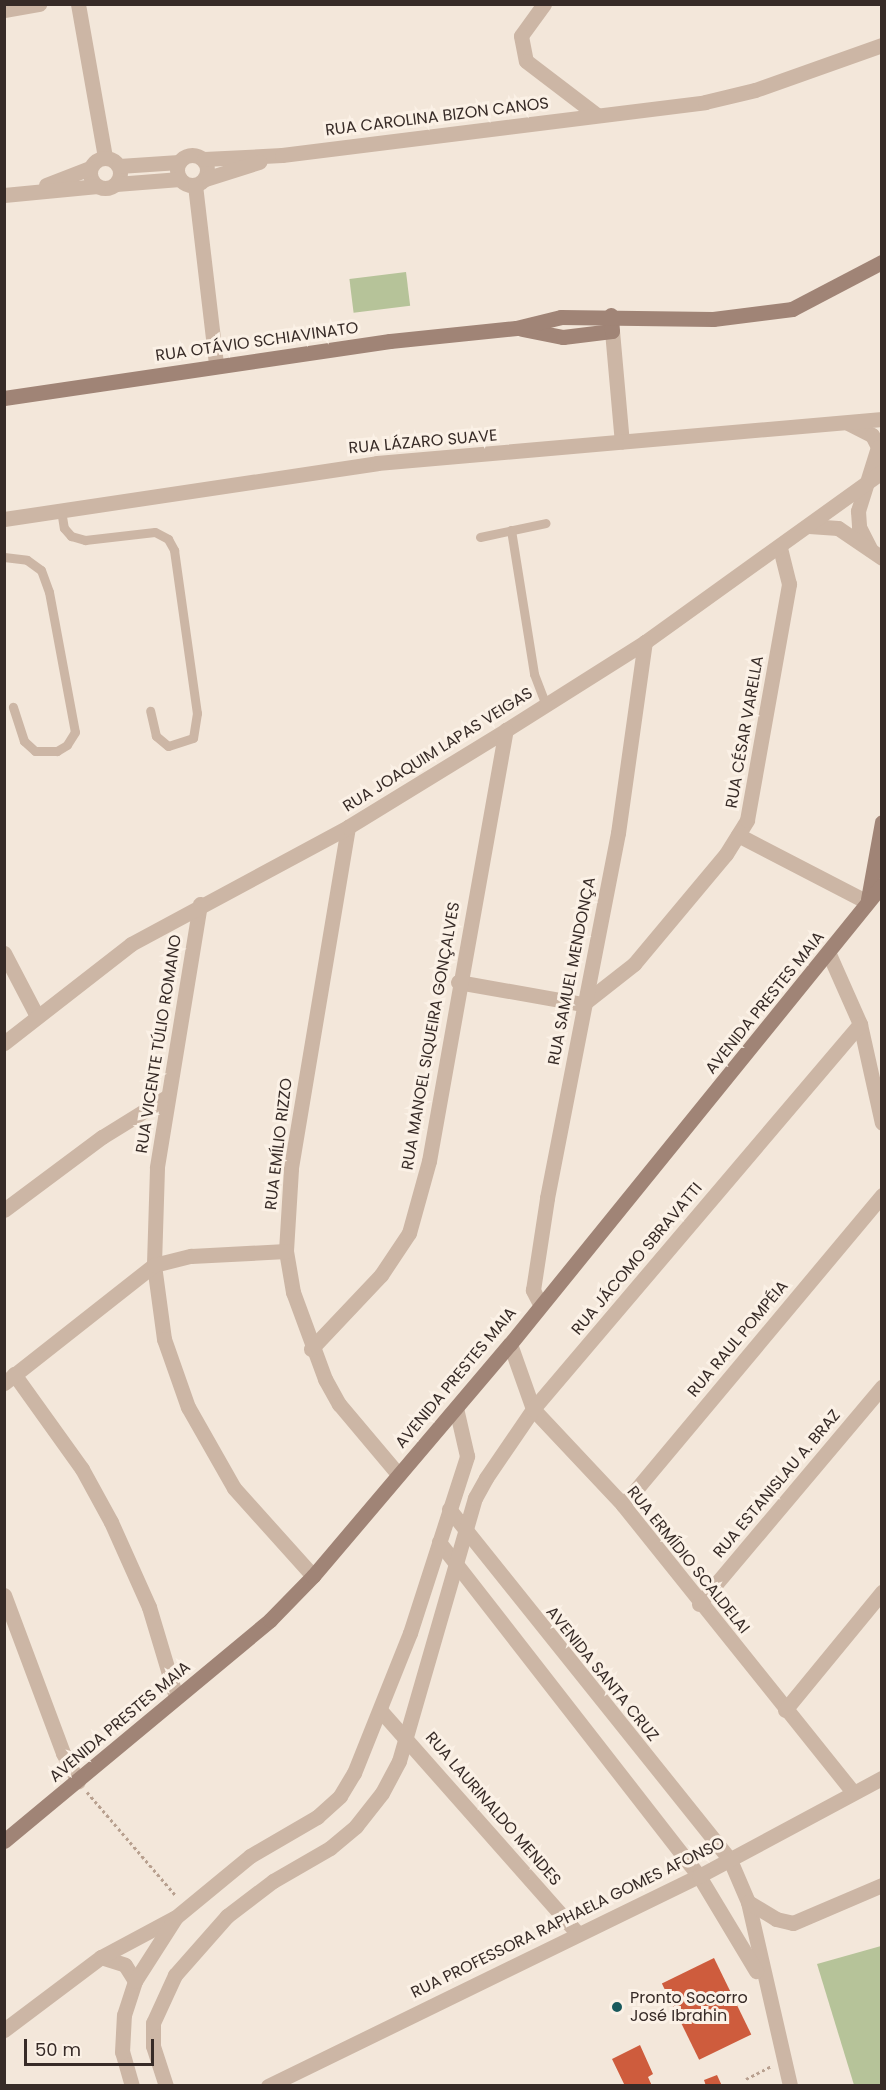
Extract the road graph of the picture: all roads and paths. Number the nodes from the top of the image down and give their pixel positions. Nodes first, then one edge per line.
1 (39, 4) edge
2 (78, 4) edge
3 (544, 4) edge
4 (4, 10) edge
5 (882, 45) edge
6 (597, 115) junction
7 (282, 155) junction
8 (105, 157) junction
9 (204, 159) junction
10 (179, 162) junction
11 (119, 166) junction
12 (90, 168) junction
13 (180, 179) junction
14 (200, 182) junction
15 (116, 184) junction
16 (98, 186) junction
17 (29, 191) junction
18 (4, 195) edge
19 (882, 262) edge
20 (611, 315) junction
21 (516, 328) junction
22 (612, 331) junction
23 (216, 365) junction
24 (4, 398) edge
25 (882, 419) edge
26 (848, 423) junction
27 (622, 442) junction
28 (882, 472) edge
29 (863, 485) junction
30 (61, 510) junction
31 (4, 519) edge
32 (546, 523) dead end
33 (809, 526) junction
34 (511, 530) junction
35 (480, 537) dead end
36 (780, 548) junction
37 (876, 553) edge
38 (4, 557) edge
39 (645, 642) junction
40 (546, 705) junction
41 (13, 707) dead end
42 (150, 711) dead end
43 (506, 730) junction
44 (882, 822) edge
45 (348, 827) junction
46 (738, 834) junction
47 (882, 885) edge
48 (867, 902) junction
49 (200, 904) junction
50 (4, 953) edge
51 (829, 954) junction
52 (458, 982) junction
53 (583, 1004) junction
54 (37, 1016) junction
55 (860, 1024) junction
56 (4, 1043) edge
57 (165, 1098) junction
58 (882, 1123) edge
59 (882, 1195) edge
60 (4, 1210) edge
61 (286, 1251) junction
62 (153, 1265) junction
63 (540, 1305) junction
64 (510, 1344) junction
65 (311, 1349) junction
66 (9, 1378) edge
67 (882, 1387) edge
68 (456, 1408) junction
69 (533, 1409) junction
70 (398, 1474) junction
71 (623, 1505) junction
72 (449, 1509) junction
73 (465, 1533) junction
74 (439, 1542) junction
75 (458, 1567) junction
76 (314, 1575) junction
77 (882, 1592) edge
78 (4, 1595) edge
79 (699, 1604) junction
80 (176, 1697) junction
81 (380, 1710) junction
82 (785, 1710) junction
83 (406, 1737) junction
84 (882, 1778) edge
85 (78, 1781) junction
86 (854, 1792) junction
87 (4, 1841) edge
88 (730, 1860) junction
89 (699, 1876) junction
90 (882, 1885) edge
91 (748, 1902) junction
92 (186, 1904) junction
93 (176, 1917) junction
94 (578, 1934) junction
95 (101, 1957) junction
96 (135, 1982) junction
97 (764, 1984) junction
98 (4, 2030) edge
99 (783, 2059) junction
100 (746, 2079) dead end
101 (132, 2085) edge
102 (166, 2085) edge
103 (268, 2085) edge
104 (790, 2085) edge

1 - 4 street
2 - 8 street
3 - 6 street
5 - 6 street, RUA CAROLINA BIZON CANOS
6 - 7 street, RUA CAROLINA BIZON CANOS
7 - 9 street, RUA CAROLINA BIZON CANOS
7 - 14 street, RUA CAROLINA BIZON CANOS
8 - 11 street
8 - 12 street
9 - 10 street
9 - 14 street
10 - 11 street
10 - 13 street
11 - 15 street
12 - 16 street
12 - 17 street
13 - 14 street
13 - 15 street
14 - 23 street
15 - 16 street
16 - 17 street
17 - 18 street
19 - 20 main road, RUA OTÁVIO SCHIAVINATO
20 - 21 main road, RUA OTÁVIO SCHIAVINATO
20 - 22 main road
21 - 22 main road, RUA OTÁVIO SCHIAVINATO
21 - 23 main road, RUA OTÁVIO SCHIAVINATO
22 - 27 street
23 - 24 main road, RUA OTÁVIO SCHIAVINATO
25 - 26 street, RUA LÁZARO SUAVE
26 - 27 street, RUA LÁZARO SUAVE
26 - 29 street
27 - 30 street, RUA LÁZARO SUAVE
28 - 29 street, RUA JOAQUIM LAPAS VEIGAS
29 - 33 street, RUA JOAQUIM LAPAS VEIGAS
29 - 37 street
30 - 31 street, RUA LÁZARO SUAVE
30 - 42 lane
32 - 34 lane
33 - 36 street, RUA JOAQUIM LAPAS VEIGAS
33 - 37 street
34 - 35 lane
34 - 40 lane
36 - 39 street, RUA JOAQUIM LAPAS VEIGAS
36 - 46 street, RUA CÉSAR VARELLA
38 - 41 lane
39 - 40 street, RUA JOAQUIM LAPAS VEIGAS
39 - 53 street, RUA SAMUEL MENDONÇA
40 - 43 street, RUA JOAQUIM LAPAS VEIGAS
43 - 45 street, RUA JOAQUIM LAPAS VEIGAS
43 - 52 street, RUA MANOEL SIQUEIRA GONÇALVES
44 - 48 main road
45 - 49 street, RUA JOAQUIM LAPAS VEIGAS
45 - 61 street, RUA EMÍLIO RIZZO
46 - 48 street
46 - 53 street, RUA CÉSAR VARELLA
47 - 48 main road, AVENIDA PRESTES MAIA
48 - 51 main road, AVENIDA PRESTES MAIA
49 - 54 street, RUA JOAQUIM LAPAS VEIGAS
49 - 57 street, RUA VICENTE TÚLIO ROMANO
50 - 54 street
51 - 55 street
51 - 63 main road, AVENIDA PRESTES MAIA
52 - 53 street
52 - 65 street, RUA MANOEL SIQUEIRA GONÇALVES
53 - 63 street, RUA SAMUEL MENDONÇA
54 - 56 street, RUA JOAQUIM LAPAS VEIGAS
55 - 58 street
55 - 69 street, RUA JÁCOMO SBRAVATTI
57 - 60 street
57 - 62 street, RUA VICENTE TÚLIO ROMANO
59 - 71 street, RUA RAUL POMPÉIA
61 - 62 street
61 - 65 street, RUA EMÍLIO RIZZO
62 - 66 street
62 - 76 street, RUA VICENTE TÚLIO ROMANO
63 - 64 main road, AVENIDA PRESTES MAIA
64 - 68 main road, AVENIDA PRESTES MAIA
64 - 69 street, RUA ERMÍDIO SCALDELAI
65 - 70 street, RUA EMÍLIO RIZZO
66 - 80 street
67 - 79 street, RUA ESTANISLAU A. BRAZ
68 - 70 main road, AVENIDA PRESTES MAIA
68 - 72 street
69 - 71 street, RUA ERMÍDIO SCALDELAI
69 - 73 street, RUA JÁCOMO SBRAVATTI
70 - 76 main road, AVENIDA PRESTES MAIA
71 - 79 street, RUA ERMÍDIO SCALDELAI
72 - 73 street, AVENIDA SANTA CRUZ
72 - 74 street
73 - 75 street, RUA JÁCOMO SBRAVATTI
73 - 88 street, AVENIDA SANTA CRUZ
74 - 75 street
74 - 81 street
75 - 83 street, RUA JÁCOMO SBRAVATTI
75 - 89 street
76 - 80 main road, AVENIDA PRESTES MAIA
77 - 82 street
78 - 85 street
79 - 82 street, RUA ERMÍDIO SCALDELAI
80 - 85 main road, AVENIDA PRESTES MAIA
81 - 83 street, RUA LAURINALDO MENDES
81 - 92 street
82 - 86 street, RUA ERMÍDIO SCALDELAI
83 - 94 street, RUA LAURINALDO MENDES
83 - 102 street, RUA JÁCOMO SBRAVATTI
84 - 86 street, RUA PROFESSORA RAPHAELA GOMES AFONSO
85 - 87 main road, AVENIDA PRESTES MAIA
85 - 92 path
86 - 88 street, RUA PROFESSORA RAPHAELA GOMES AFONSO
88 - 89 street, RUA PROFESSORA RAPHAELA GOMES AFONSO
88 - 91 street, AVENIDA SANTA CRUZ
89 - 94 street, RUA PROFESSORA RAPHAELA GOMES AFONSO
89 - 97 street
90 - 91 street
91 - 97 street, AVENIDA SANTA CRUZ
92 - 93 street
93 - 95 street
93 - 96 street
94 - 103 street, RUA PROFESSORA RAPHAELA GOMES AFONSO
95 - 96 street
95 - 98 street
96 - 101 street
97 - 99 street
99 - 100 path
99 - 104 street

